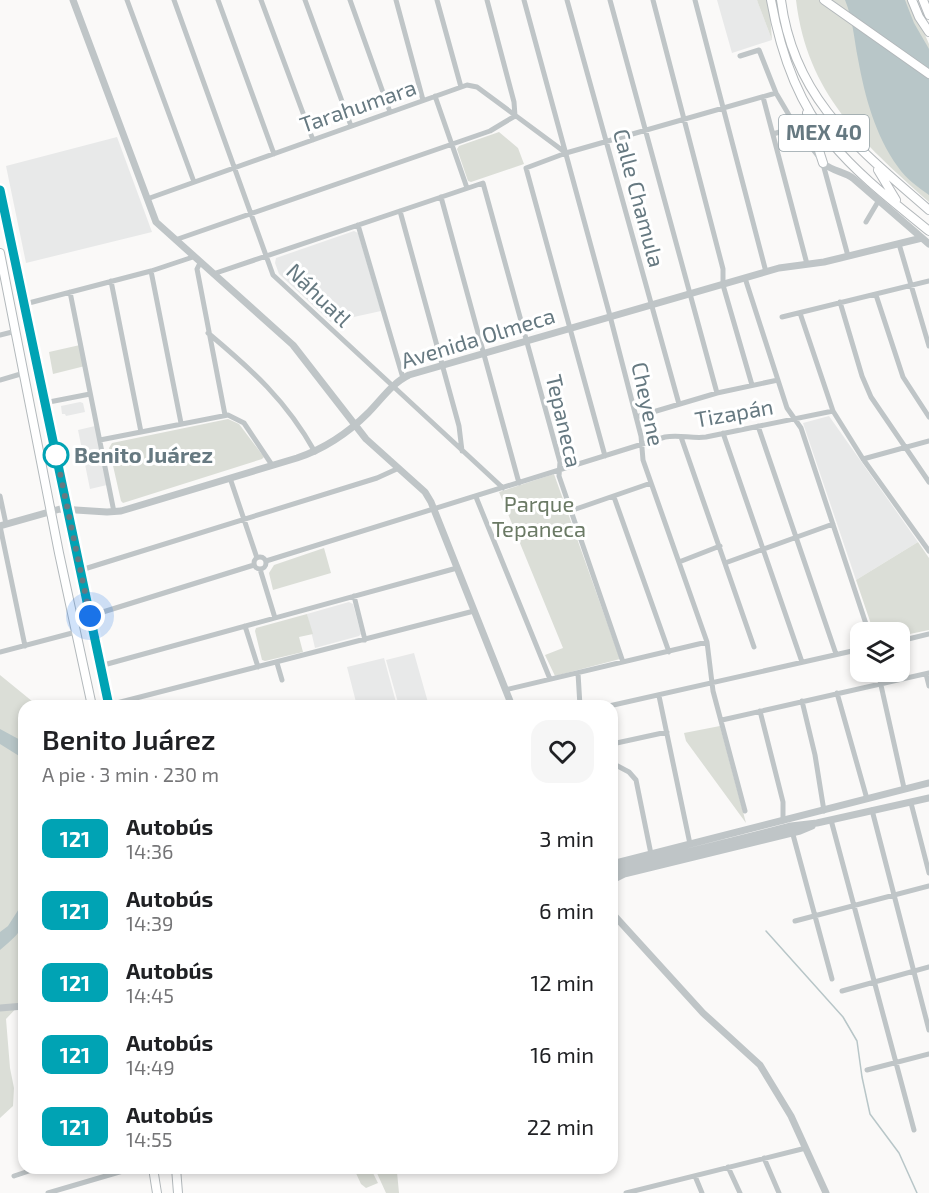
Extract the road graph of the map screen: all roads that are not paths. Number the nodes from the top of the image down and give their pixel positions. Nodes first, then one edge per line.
1 (74, 0) edge
2 (127, 0) edge
3 (174, 0) edge
4 (218, 0) edge
5 (261, 0) edge
6 (305, 0) edge
7 (350, 0) edge
8 (396, 0) edge
9 (437, 0) edge
10 (487, 0) edge
11 (524, 0) edge
12 (567, 0) edge
13 (610, 0) edge
14 (653, 0) edge
15 (695, 0) edge
16 (771, 0) edge
17 (781, 0) edge
18 (824, 0) edge
19 (912, 0) edge
20 (923, 0) edge
21 (929, 15) edge
22 (929, 32) edge
23 (740, 56) dead end
24 (929, 74) edge
25 (461, 87) junction
26 (776, 93) junction
27 (435, 96) junction
28 (763, 97) junction
29 (803, 98) junction
30 (423, 100) junction
31 (724, 108) junction
32 (390, 112) junction
33 (515, 116) junction
34 (685, 119) junction
35 (351, 126) junction
36 (796, 127) junction
37 (646, 130) junction
38 (773, 134) junction
39 (313, 140) junction
40 (607, 141) junction
41 (452, 144) junction
42 (566, 153) junction
43 (274, 154) junction
44 (873, 161) junction
45 (823, 163) junction
46 (234, 168) junction
47 (194, 182) junction
48 (467, 188) junction
49 (0, 190) edge
50 (441, 196) junction
51 (147, 199) junction
52 (879, 200) junction
53 (900, 207) junction
54 (929, 210) edge
55 (400, 211) junction
56 (251, 213) junction
57 (866, 222) dead end
58 (358, 225) junction
59 (926, 235) edge
60 (175, 240) junction
61 (899, 244) junction
62 (929, 244) edge
63 (0, 254) edge
64 (265, 256) junction
65 (848, 256) junction
66 (193, 257) junction
67 (200, 263) junction
68 (807, 264) junction
69 (151, 271) junction
70 (766, 272) junction
71 (213, 274) junction
72 (744, 278) junction
73 (111, 281) junction
74 (929, 281) edge
75 (723, 285) junction
76 (911, 285) junction
77 (70, 292) junction
78 (690, 294) junction
79 (876, 295) junction
80 (840, 302) junction
81 (25, 304) junction
82 (651, 305) junction
83 (800, 313) junction
84 (610, 316) junction
85 (782, 317) dead end
86 (569, 329) junction
87 (16, 331) junction
88 (208, 333) junction
89 (0, 335) edge
90 (526, 341) junction
91 (929, 346) edge
92 (485, 353) junction
93 (443, 366) junction
94 (25, 373) junction
95 (403, 378) junction
96 (0, 380) edge
97 (778, 380) junction
98 (752, 385) junction
99 (392, 387) junction
100 (717, 393) junction
101 (90, 394) junction
102 (44, 403) junction
103 (679, 405) junction
104 (833, 411) junction
105 (225, 415) junction
106 (636, 417) junction
107 (929, 417) edge
108 (795, 419) junction
109 (181, 423) junction
110 (355, 425) junction
111 (758, 426) junction
112 (141, 432) junction
113 (723, 433) junction
114 (681, 437) junction
115 (100, 440) junction
116 (929, 441) edge
117 (641, 444) junction
118 (904, 447) junction
119 (462, 451) junction
120 (315, 452) junction
121 (605, 456) junction
122 (863, 459) junction
123 (272, 465) junction
124 (399, 468) junction
125 (560, 470) junction
126 (230, 478) junction
127 (929, 482) edge
128 (519, 483) junction
129 (651, 483) junction
130 (503, 488) junction
131 (0, 496) edge
132 (476, 497) junction
133 (614, 497) junction
134 (68, 508) junction
135 (434, 509) junction
136 (52, 510) junction
137 (570, 511) junction
138 (114, 512) junction
139 (244, 518) junction
140 (833, 524) junction
141 (2, 525) edge
142 (797, 536) junction
143 (0, 544) edge
144 (720, 546) junction
145 (763, 548) junction
146 (5, 550) junction
147 (929, 551) edge
148 (257, 558) junction
149 (266, 561) junction
150 (680, 562) junction
151 (725, 562) junction
152 (254, 565) junction
153 (457, 568) junction
154 (260, 569) junction
155 (81, 570) junction
156 (354, 596) junction
157 (474, 611) junction
158 (90, 616) junction
159 (275, 618) junction
160 (865, 622) edge
161 (245, 626) junction
162 (76, 632) junction
163 (929, 634) edge
164 (910, 639) edge
165 (365, 640) junction
166 (707, 642) junction
167 (25, 646) junction
168 (754, 647) dead end
169 (850, 651) edge
170 (0, 652) edge
171 (669, 652) junction
172 (836, 654) junction
173 (623, 662) junction
174 (802, 662) junction
175 (277, 663) junction
176 (100, 666) junction
177 (258, 667) junction
178 (578, 673) junction
179 (928, 673) edge
180 (550, 679) junction
181 (282, 680) dead end
182 (712, 683) junction
183 (880, 683) junction
184 (929, 686) edge
185 (505, 690) junction
186 (837, 693) junction
187 (658, 696) junction
188 (91, 700) edge
189 (108, 700) edge
190 (132, 700) edge
191 (509, 700) edge
192 (580, 700) edge
193 (802, 701) junction
194 (618, 704) edge
195 (760, 711) junction
196 (722, 720) junction
197 (667, 732) junction
198 (618, 743) edge
199 (618, 766) edge
200 (929, 783) edge
201 (904, 788) junction
202 (885, 793) junction
203 (867, 799) junction
204 (928, 801) edge
205 (911, 803) junction
206 (844, 805) junction
207 (890, 806) junction
208 (872, 810) junction
209 (745, 811) dead end
210 (824, 811) junction
211 (848, 817) junction
212 (831, 820) junction
213 (783, 821) junction
214 (791, 829) junction
215 (690, 844) junction
216 (700, 849) junction
217 (709, 854) junction
218 (651, 857) junction
219 (618, 862) edge
220 (662, 865) junction
221 (618, 869) edge
222 (929, 873) edge
223 (618, 876) edge
224 (929, 886) edge
225 (894, 894) junction
226 (853, 906) junction
227 (618, 915) edge
228 (814, 916) junction
229 (618, 919) edge
230 (795, 921) dead end
231 (631, 932) junction
232 (929, 967) edge
233 (914, 971) junction
234 (832, 980) dead end
235 (874, 983) junction
236 (842, 991) dead end
237 (18, 1006) edge
238 (0, 1008) edge
239 (929, 1030) edge
240 (929, 1054) edge
241 (895, 1063) junction
242 (867, 1070) dead end
243 (914, 1130) dead end
244 (806, 1148) junction
245 (764, 1158) junction
246 (728, 1167) junction
247 (20, 1174) edge
248 (113, 1174) edge
249 (154, 1174) edge
250 (176, 1174) edge
251 (14, 1176) dead end
252 (695, 1176) junction
253 (662, 1184) junction
254 (48, 1193) edge
255 (156, 1193) edge
256 (178, 1193) edge
257 (627, 1193) edge
258 (665, 1193) edge
259 (702, 1193) edge
260 (740, 1193) edge
261 (779, 1193) edge
262 (826, 1193) edge

1 - 51 street
2 - 47 street
3 - 46 street, Náhuatl
4 - 43 street
5 - 39 street
6 - 35 street
7 - 32 street
8 - 30 street
9 - 25 street
10 - 33 street
11 - 42 street, Cheyene
12 - 40 street, Calle Chamula
13 - 37 street
14 - 34 street
15 - 31 street
16 - 29 main road, MEX 40
17 - 44 main road, MEX 40
18 - 24 main road
19 - 22 main road
20 - 21 main road
23 - 26 street
25 - 27 street, Tarahumara
25 - 33 street
26 - 28 street
26 - 36 street
27 - 30 street, Tarahumara
27 - 41 street
28 - 31 street
28 - 38 street
29 - 45 main road
29 - 53 main road, MEX 40
30 - 32 street, Tarahumara
31 - 34 street
31 - 70 street
32 - 35 street, Tarahumara
33 - 41 street
33 - 42 street
34 - 37 street
34 - 75 street
35 - 39 street, Tarahumara
36 - 38 street
36 - 45 street
37 - 40 street
37 - 78 street
38 - 68 street
39 - 43 street, Tarahumara
40 - 42 street
40 - 82 street, Calle Chamula
41 - 48 street
41 - 56 street
42 - 84 street, Cheyene
42 - 86 street
43 - 46 street, Tarahumara
44 - 53 main road
44 - 54 main road, MEX 40
45 - 52 street
45 - 65 street
46 - 47 street, Tarahumara
46 - 56 street, Náhuatl
47 - 51 street, Tarahumara
48 - 50 street
48 - 90 street, Tepaneca
49 - 81 main road
50 - 55 street
50 - 92 street
51 - 60 street
52 - 57 street
52 - 59 street
53 - 59 main road, MEX 40
55 - 58 street
55 - 93 street
56 - 60 street
56 - 64 street, Náhuatl
58 - 64 street
58 - 95 street
59 - 61 street, Avenida Olmeca
59 - 62 street
60 - 66 street
61 - 65 street, Avenida Olmeca
61 - 76 street
63 - 87 main road
64 - 71 street
64 - 99 street, Náhuatl
65 - 68 street, Avenida Olmeca
66 - 67 street
66 - 69 street
67 - 71 street
67 - 88 street
68 - 70 street, Avenida Olmeca
69 - 73 street
69 - 109 street
70 - 72 street, Avenida Olmeca
71 - 110 street
72 - 75 street, Avenida Olmeca
72 - 97 street
73 - 77 street
73 - 112 street
74 - 76 street
75 - 78 street, Avenida Olmeca
75 - 98 street
76 - 79 street
76 - 91 street
77 - 81 street
77 - 101 street
78 - 82 street, Avenida Olmeca
78 - 100 street
79 - 80 street
79 - 107 street
80 - 83 street
80 - 118 street
81 - 102 main road
82 - 84 street, Avenida Olmeca
82 - 103 street, Calle Chamula
83 - 85 street
83 - 104 street
84 - 86 street, Avenida Olmeca
84 - 106 street, Cheyene
86 - 90 street, Avenida Olmeca
86 - 121 street
87 - 89 street
87 - 94 main road
88 - 105 street
88 - 120 street
90 - 92 street, Avenida Olmeca
90 - 125 street, Tepaneca
92 - 93 street, Avenida Olmeca
92 - 128 street
93 - 95 street, Avenida Olmeca
93 - 119 street
94 - 96 street
94 - 136 main road
95 - 99 street, Avenida Olmeca
97 - 98 street
97 - 108 street
98 - 100 street
99 - 110 street, Avenida Olmeca
99 - 119 street, Náhuatl
100 - 103 street
101 - 102 street
101 - 115 street
102 - 134 main road
103 - 106 street
104 - 108 street, Tizapán
104 - 122 street
105 - 109 street
105 - 123 street
106 - 117 street, Cheyene
108 - 111 street, Tizapán
108 - 140 street
109 - 112 street
110 - 120 street, Avenida Olmeca
110 - 124 street
111 - 113 street, Tizapán
111 - 142 street
112 - 115 street
113 - 114 street, Tizapán
113 - 145 street
114 - 117 street, Tizapán
114 - 144 street
115 - 138 street
116 - 118 street
117 - 121 street, Tizapán
117 - 129 street, Cheyene
118 - 122 street
118 - 127 street
119 - 130 street, Náhuatl
120 - 123 street, Avenida Olmeca
121 - 125 street, Tizapán
122 - 147 street
123 - 126 street, Avenida Olmeca
124 - 135 street
124 - 139 street
125 - 128 street, Tizapán
125 - 137 street, Tepaneca
126 - 138 street, Avenida Olmeca
126 - 139 street
128 - 130 street, Tizapán
129 - 133 street
129 - 150 street, Cheyene
130 - 132 street, Tizapán
131 - 141 street
132 - 135 street, Tizapán
132 - 180 street
133 - 137 street
133 - 171 street
134 - 136 street, Avenida Olmeca
134 - 138 street, Avenida Olmeca
134 - 155 main road
135 - 149 street, Tizapán
135 - 153 street
136 - 141 street, Avenida Olmeca
136 - 162 main road
137 - 173 street, Tepaneca
139 - 148 street
139 - 155 street
140 - 142 street
140 - 160 street
141 - 146 street
142 - 145 street
142 - 172 street
143 - 146 street
144 - 150 street
144 - 151 street
145 - 151 street
145 - 174 street
146 - 167 street
148 - 149 street
148 - 152 street
149 - 154 street
150 - 166 street, Cheyene
151 - 168 street
152 - 154 street
152 - 158 street
153 - 156 street
153 - 157 street
154 - 159 street
155 - 158 main road
156 - 159 street
156 - 165 street
157 - 165 street
157 - 185 street
158 - 176 main road
159 - 161 street
161 - 176 street
161 - 177 street
162 - 167 street
162 - 188 main road
163 - 164 street
165 - 175 street
166 - 171 street
166 - 182 street, Cheyene
167 - 170 street
169 - 172 street
171 - 173 street
172 - 174 street
173 - 178 street
174 - 182 street
175 - 177 street
175 - 181 street
176 - 189 main road
177 - 190 street
178 - 180 street
178 - 192 street
179 - 183 street
179 - 184 street
180 - 185 street
182 - 187 street
182 - 196 street, Cheyene
183 - 186 street
183 - 201 street
185 - 191 street
186 - 193 street
186 - 203 street
187 - 194 street
187 - 197 street
193 - 195 street
193 - 210 street
195 - 196 street
195 - 213 street
196 - 209 street, Cheyene
197 - 198 street
197 - 215 street
199 - 218 street
200 - 201 street
201 - 202 street
202 - 203 street
202 - 207 street
203 - 206 street
204 - 205 street
205 - 207 street
205 - 222 street
206 - 210 street
206 - 211 street
207 - 208 street
208 - 211 street
208 - 225 street
210 - 213 street
211 - 212 street
212 - 214 street
212 - 226 street
213 - 215 street
214 - 216 street
214 - 217 street
214 - 228 street
215 - 218 street
216 - 217 street
216 - 218 street
217 - 220 street
218 - 219 street
218 - 220 street
218 - 221 street
220 - 223 street
224 - 225 street
225 - 226 street
225 - 233 street
226 - 228 street
226 - 235 street
227 - 231 street
228 - 230 street
228 - 234 street
229 - 231 street
231 - 244 street
232 - 233 street
233 - 235 street
233 - 239 street
235 - 236 street
235 - 241 street
237 - 238 street
240 - 241 street
241 - 242 street
241 - 243 street
244 - 245 street
244 - 262 street
245 - 246 street
245 - 261 street
246 - 252 street
246 - 260 street
247 - 251 street
248 - 254 street
249 - 255 main road
250 - 256 main road
252 - 253 street
252 - 259 street
253 - 257 street
253 - 258 street

